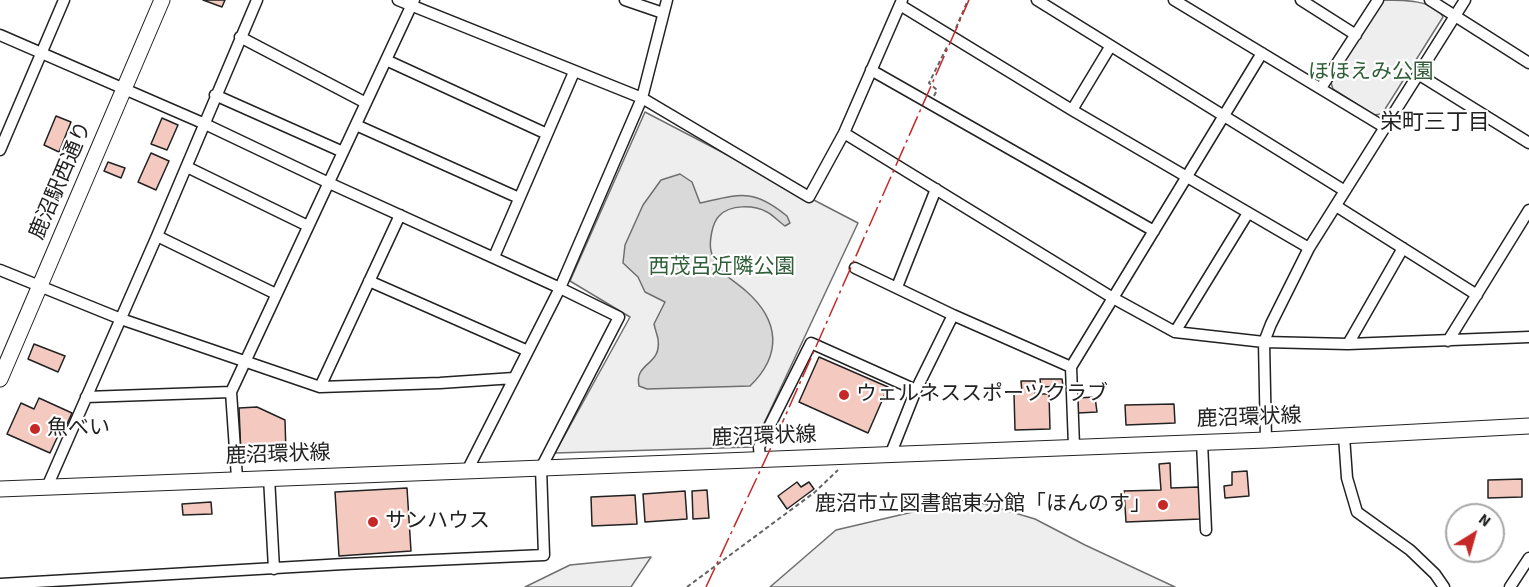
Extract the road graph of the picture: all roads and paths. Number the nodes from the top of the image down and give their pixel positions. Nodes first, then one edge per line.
1 (64, 0) edge
2 (162, 0) edge
3 (257, 0) edge
4 (398, 0) edge
5 (625, 0) edge
6 (667, 0) edge
7 (968, 0) edge
8 (1037, 0) edge
9 (1174, 0) edge
10 (1301, 0) edge
11 (1378, 0) edge
12 (1430, 0) edge
13 (1465, 0) edge
14 (901, 2) edge
15 (413, 3) edge
16 (663, 13) junction
17 (1455, 16) junction
18 (0, 35) edge
19 (1356, 35) junction
20 (952, 36) junction
21 (240, 37) junction
22 (1110, 46) junction
23 (40, 53) junction
24 (1262, 53) junction
25 (386, 60) junction
26 (1529, 63) edge
27 (871, 70) junction
28 (574, 72) junction
29 (1418, 74) junction
30 (1321, 88) junction
31 (124, 89) junction
32 (215, 95) junction
33 (642, 98) junction
34 (366, 103) junction
35 (931, 104) junction
36 (1072, 110) junction
37 (1224, 116) junction
38 (205, 124) junction
39 (356, 125) junction
40 (1384, 127) junction
41 (844, 133) junction
42 (548, 134) junction
43 (1529, 143) edge
44 (0, 150) edge
45 (343, 152) junction
46 (187, 166) junction
47 (1187, 178) junction
48 (329, 183) junction
49 (936, 189) junction
50 (1345, 191) junction
51 (519, 198) junction
52 (1336, 206) junction
53 (1529, 210) edge
54 (1248, 213) junction
55 (400, 215) junction
56 (308, 226) junction
57 (1154, 231) junction
58 (157, 236) junction
59 (1309, 248) junction
60 (1403, 248) junction
61 (494, 257) junction
62 (855, 268) dead end
63 (0, 270) edge
64 (369, 281) junction
65 (40, 285) junction
66 (897, 287) junction
67 (560, 288) junction
68 (276, 294) junction
69 (1477, 295) junction
70 (1113, 298) junction
71 (953, 315) junction
72 (121, 319) junction
73 (1175, 332) junction
74 (1529, 337) edge
75 (1448, 341) junction
76 (1264, 342) junction
77 (1348, 344) junction
78 (528, 351) junction
79 (245, 361) junction
80 (1071, 367) junction
81 (514, 378) junction
82 (0, 379) edge
83 (320, 387) junction
84 (916, 390) junction
85 (231, 392) junction
86 (86, 397) junction
87 (1529, 426) edge
88 (1344, 436) junction
89 (1266, 440) junction
90 (1202, 442) junction
91 (1074, 446) junction
92 (891, 453) junction
93 (760, 459) junction
94 (541, 468) junction
95 (838, 470) dead end
96 (467, 471) junction
97 (269, 477) junction
98 (237, 478) junction
99 (47, 487) junction
100 (0, 489) edge
101 (1206, 530) dead end
102 (1529, 558) edge
103 (274, 569) junction
104 (0, 584) edge
105 (687, 587) edge
106 (1444, 587) edge
107 (1510, 587) edge

1 - 23 street
2 - 31 main road, 鹿沼駅西通り
3 - 21 street
4 - 15 street
5 - 16 street
6 - 16 street
7 - 20 path
8 - 22 street
9 - 24 street
10 - 19 street
11 - 19 street
12 - 17 street
13 - 17 street
14 - 20 street
14 - 27 street
15 - 25 street
15 - 28 street
16 - 33 street
17 - 26 street
17 - 29 street
18 - 23 street
19 - 30 street
20 - 35 path
20 - 36 street
21 - 32 street
21 - 34 street
22 - 36 street
22 - 37 street
23 - 31 street
23 - 44 street
24 - 30 street
24 - 37 street
25 - 34 street
25 - 42 street
27 - 35 street
27 - 41 street
28 - 33 street
28 - 42 street
29 - 40 street
29 - 43 street
30 - 40 street
31 - 38 street
31 - 65 main road, 鹿沼駅西通り
32 - 38 street
32 - 45 street
33 - 41 street
33 - 67 street
34 - 39 street
35 - 57 street
36 - 47 street
37 - 47 street
37 - 50 street
38 - 46 street
38 - 48 street
39 - 45 street
39 - 51 street
40 - 50 street
41 - 49 street
42 - 51 street
45 - 48 street
46 - 56 street
46 - 58 street
47 - 54 street
47 - 57 street
48 - 55 street
48 - 56 street
49 - 66 street
49 - 70 street
50 - 52 street
51 - 61 street
52 - 59 street
52 - 60 street
53 - 69 street
54 - 59 street
54 - 73 street
55 - 61 street
55 - 64 street
56 - 68 street
57 - 70 street
58 - 68 street
58 - 72 street
59 - 76 street
60 - 69 street
60 - 77 street
61 - 67 street
62 - 66 street
63 - 65 street
64 - 78 street
64 - 83 street
65 - 72 street
65 - 82 main road, 鹿沼駅西通り
66 - 71 street
67 - 78 street
67 - 94 street
68 - 79 street
69 - 75 street
70 - 73 street
70 - 80 street
71 - 80 street
71 - 84 street
72 - 79 street
72 - 86 street
73 - 76 street
74 - 75 street
75 - 77 street
76 - 77 street
76 - 89 street
78 - 81 street
79 - 83 street
79 - 85 street
80 - 91 street
81 - 83 street
81 - 96 street
84 - 92 street
84 - 93 street
85 - 86 street
85 - 98 street
86 - 99 street
87 - 88 main road, 鹿沼環状線
88 - 89 main road, 鹿沼環状線
88 - 106 street
89 - 90 main road, 鹿沼環状線
90 - 91 main road, 鹿沼環状線
90 - 101 street
91 - 92 main road, 鹿沼環状線
92 - 93 main road, 鹿沼環状線
93 - 94 main road, 鹿沼環状線
94 - 96 main road, 鹿沼環状線
94 - 103 street
95 - 105 path
96 - 97 main road, 鹿沼環状線
97 - 98 main road, 鹿沼環状線
97 - 103 street
98 - 99 main road, 鹿沼環状線
99 - 100 main road, 鹿沼環状線
102 - 107 street
103 - 104 street

